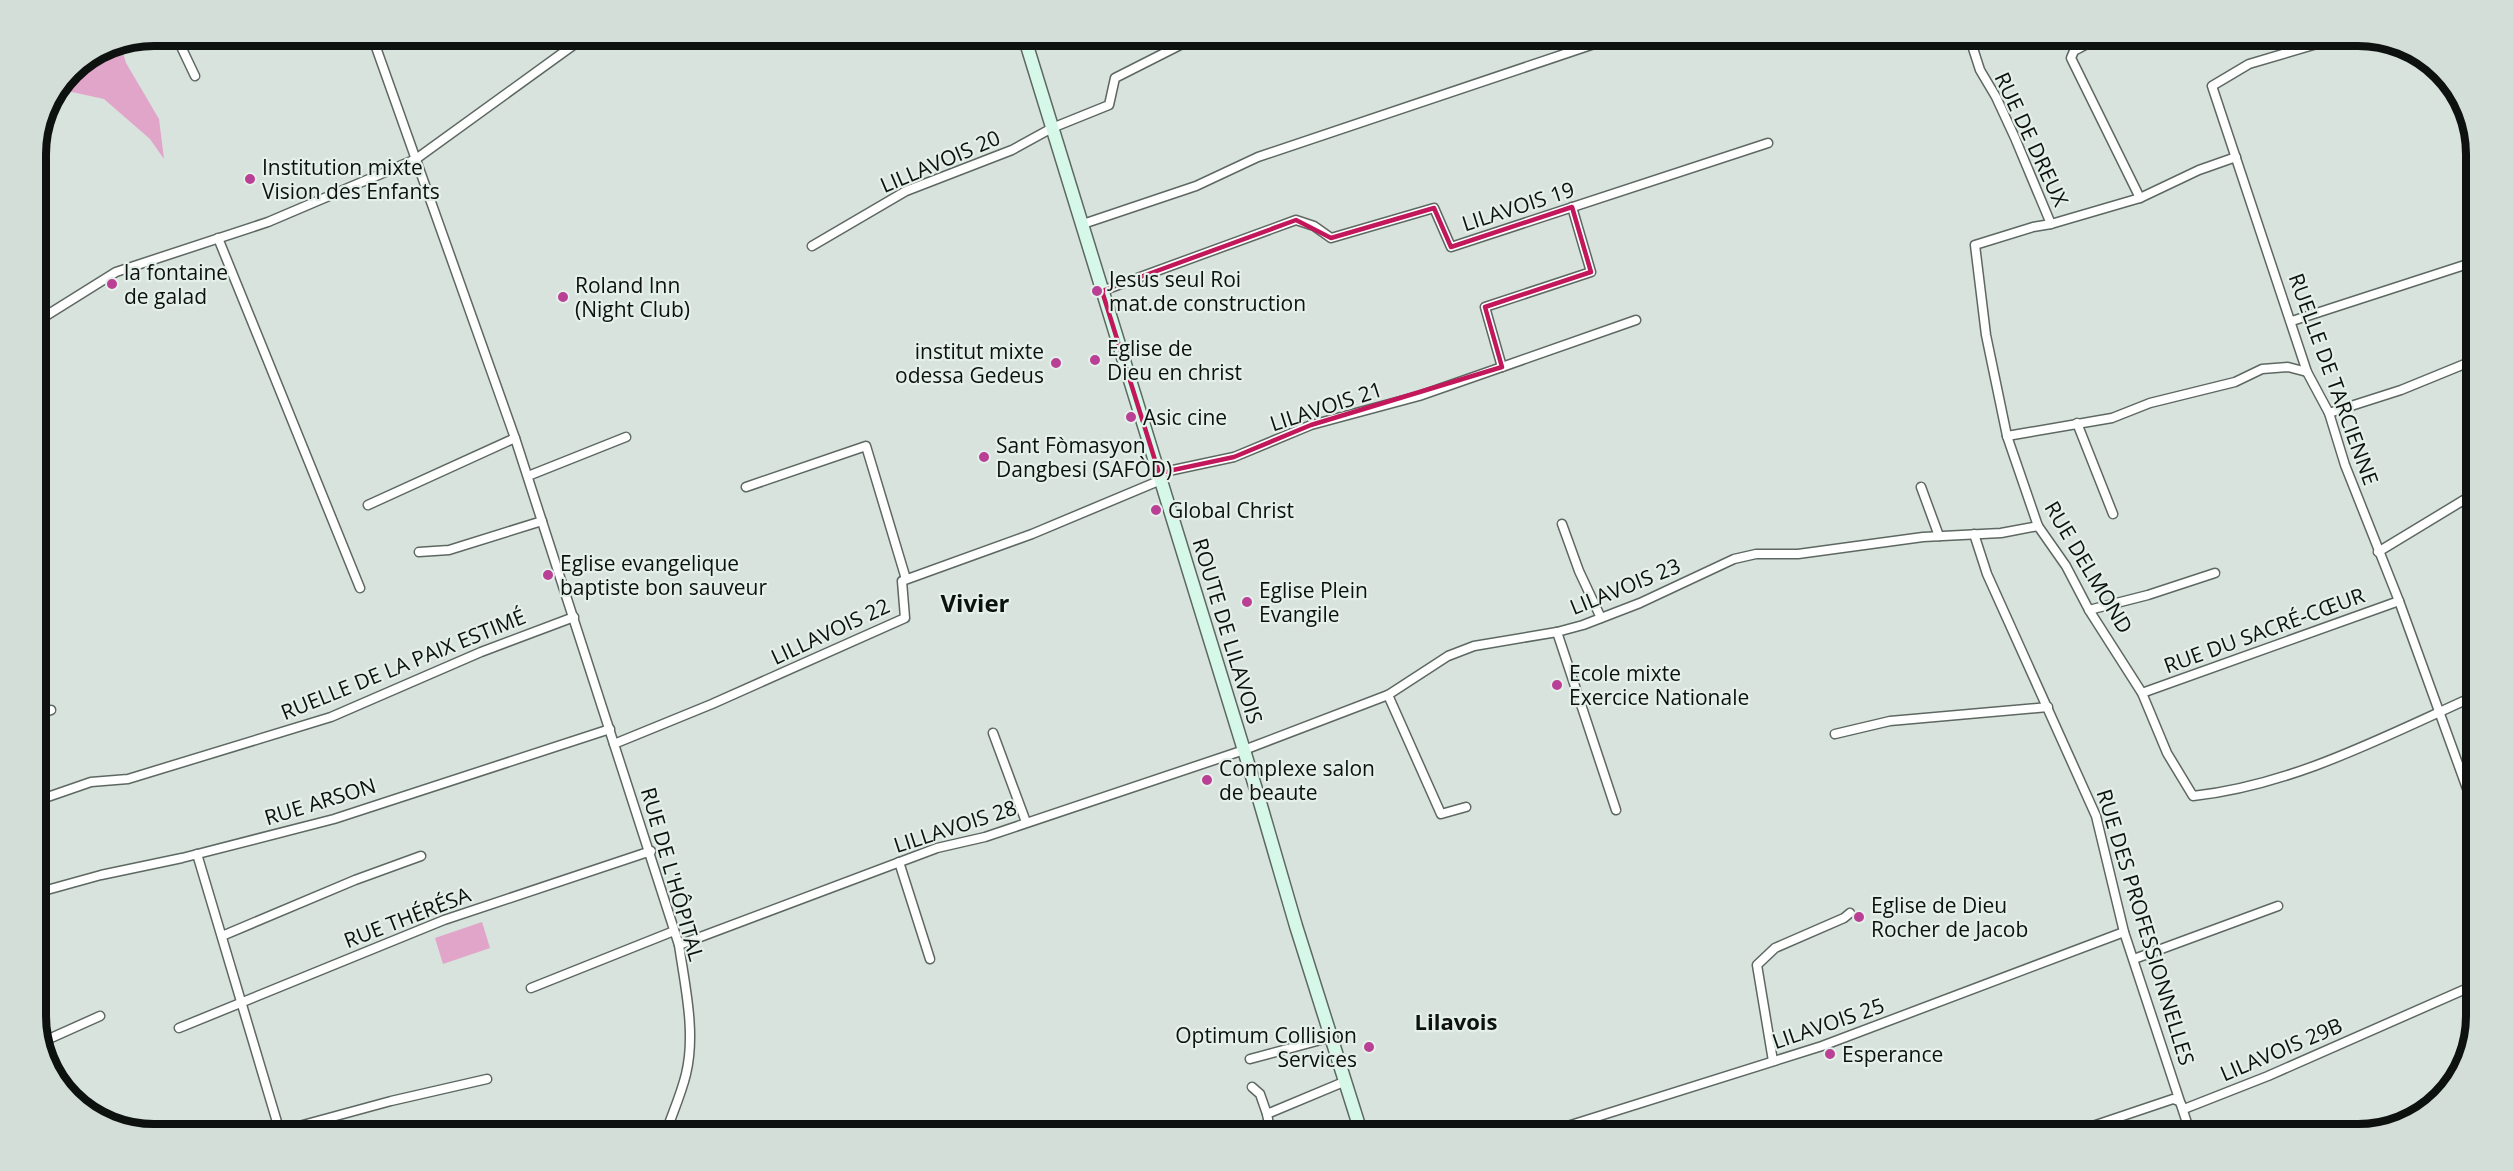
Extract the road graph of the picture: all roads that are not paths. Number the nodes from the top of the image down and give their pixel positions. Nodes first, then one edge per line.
1 (1587, 46) edge
2 (1972, 46) edge
3 (2083, 46) edge
4 (2310, 46) edge
5 (182, 47) edge
6 (376, 47) edge
7 (571, 47) edge
8 (1027, 47) edge
9 (1177, 47) edge
10 (195, 76) dead end
11 (1053, 128) junction
12 (1768, 143) dead end
13 (2236, 157) junction
14 (416, 159) junction
15 (2140, 198) junction
16 (1572, 207) junction
17 (1083, 224) junction
18 (2050, 224) junction
19 (218, 238) junction
20 (812, 246) dead end
21 (2466, 265) edge
22 (1102, 291) junction
23 (47, 315) edge
24 (1636, 320) dead end
25 (2292, 321) junction
26 (2466, 363) edge
27 (1502, 367) junction
28 (2307, 372) junction
29 (2329, 413) junction
30 (2077, 423) junction
31 (2007, 436) junction
32 (626, 437) dead end
33 (515, 438) junction
34 (528, 476) junction
35 (1160, 477) junction
36 (746, 487) dead end
37 (1921, 487) dead end
38 (2466, 499) edge
39 (368, 505) dead end
40 (2113, 514) dead end
41 (542, 521) junction
42 (1562, 524) dead end
43 (2038, 526) junction
44 (1974, 534) junction
45 (1939, 536) junction
46 (419, 552) dead end
47 (2378, 552) junction
48 (2215, 573) dead end
49 (906, 579) junction
50 (360, 588) dead end
51 (2399, 601) junction
52 (2090, 610) junction
53 (574, 616) junction
54 (1601, 618) junction
55 (1557, 632) junction
56 (2142, 693) junction
57 (1388, 695) junction
58 (2466, 700) edge
59 (2048, 707) junction
60 (51, 710) dead end
61 (47, 711) edge
62 (2438, 712) junction
63 (610, 729) junction
64 (993, 733) dead end
65 (1834, 734) dead end
66 (614, 744) junction
67 (1244, 750) junction
68 (2466, 787) edge
69 (47, 797) edge
70 (1466, 807) dead end
71 (1616, 810) dead end
72 (1026, 822) junction
73 (651, 851) junction
74 (197, 854) junction
75 (421, 856) dead end
76 (899, 862) junction
77 (47, 890) edge
78 (2278, 906) dead end
79 (1850, 913) dead end
80 (674, 931) junction
81 (2124, 932) junction
82 (222, 936) junction
83 (679, 945) junction
84 (930, 959) dead end
85 (2134, 959) junction
86 (531, 988) dead end
87 (2466, 989) edge
88 (242, 1003) junction
89 (100, 1016) dead end
90 (180, 1028) dead end
91 (1332, 1037) junction
92 (49, 1039) edge
93 (1250, 1059) dead end
94 (1773, 1061) junction
95 (487, 1079) dead end
96 (1346, 1081) junction
97 (1252, 1087) dead end
98 (2184, 1109) junction
99 (1267, 1114) junction
100 (278, 1124) edge
101 (308, 1124) edge
102 (669, 1124) edge
103 (1269, 1124) edge
104 (1359, 1124) edge
105 (1574, 1124) edge
106 (2099, 1124) edge
107 (2188, 1124) edge

1 - 17 street
2 - 18 street, RUE DE DREUX
3 - 15 street
4 - 13 street, RUELLE DE TARCIENNE
5 - 10 street
6 - 14 street, RUE DE L'HÔPITAL
7 - 14 street
8 - 11 main road, ROUTE DE LILAVOIS
9 - 11 street, LILLAVOIS 20
11 - 17 main road, ROUTE DE LILAVOIS
11 - 20 street, LILLAVOIS 20
12 - 16 street, LILAVOIS 19
13 - 15 street, RUE DELMOND
13 - 25 street, RUELLE DE TARCIENNE
14 - 19 street
14 - 33 street, RUE DE L'HÔPITAL
15 - 18 street, RUE DELMOND
16 - 22 street, LILAVOIS 19
16 - 27 street
17 - 22 main road, ROUTE DE LILAVOIS
18 - 31 street, RUE DELMOND
19 - 23 street
19 - 50 street
21 - 25 street
22 - 35 main road, ROUTE DE LILAVOIS
24 - 27 street, LILAVOIS 21
25 - 28 street, RUELLE DE TARCIENNE
26 - 29 street
27 - 35 street, LILAVOIS 21
28 - 29 street, RUELLE DE TARCIENNE
28 - 30 street
29 - 47 street, RUELLE DE TARCIENNE
30 - 31 street
30 - 40 street
31 - 43 street, RUE DELMOND
32 - 34 street
33 - 34 street, RUE DE L'HÔPITAL
33 - 39 street
34 - 41 street, RUE DE L'HÔPITAL
35 - 49 street, LILLAVOIS 22
35 - 67 main road, ROUTE DE LILAVOIS
36 - 49 street
37 - 45 street
38 - 47 street
41 - 46 street
41 - 53 street, RUE DE L'HÔPITAL
42 - 54 street
43 - 44 street, LILAVOIS 23
43 - 52 street, RUE DELMOND
44 - 45 street, LILAVOIS 23
44 - 59 street, RUE DES PROFESSIONNELLES
45 - 54 street, LILAVOIS 23
47 - 51 street, RUELLE DE TARCIENNE
48 - 52 street
49 - 66 street, LILLAVOIS 22
51 - 56 street, RUE DU SACRÉ-CŒUR
51 - 62 street, RUELLE DE TARCIENNE
52 - 56 street, RUE DELMOND
53 - 63 street, RUE DE L'HÔPITAL
53 - 69 street, RUELLE DE LA PAIX ESTIMÉ
54 - 55 street, LILAVOIS 23
55 - 57 street, LILAVOIS 23
55 - 71 street
56 - 62 street, RUE DELMOND
57 - 67 street, LILAVOIS 23
57 - 70 street
58 - 62 street, RUE DELMOND
59 - 65 street
59 - 81 street, RUE DES PROFESSIONNELLES
60 - 61 street
62 - 68 street, RUELLE DE TARCIENNE
63 - 66 street, RUE DE L'HÔPITAL
63 - 74 street, RUE ARSON
64 - 72 street
66 - 73 street, RUE DE L'HÔPITAL
67 - 72 street, LILLAVOIS 28
67 - 91 main road, ROUTE DE LILAVOIS
72 - 76 street, LILLAVOIS 28
73 - 80 street, RUE DE L'HÔPITAL
73 - 88 street, RUE THÉRÉSA
74 - 77 street, RUE ARSON
74 - 82 street
75 - 82 street
76 - 83 street, LILLAVOIS 28
76 - 84 street
78 - 85 street
79 - 94 street
80 - 83 street, RUE DE L'HÔPITAL
80 - 86 street
81 - 85 street, RUE DES PROFESSIONNELLES
81 - 94 street, LILAVOIS 25
82 - 88 street
83 - 102 street, RUE DE L'HÔPITAL
85 - 98 street, RUE DES PROFESSIONNELLES
87 - 98 street, LILAVOIS 29B
88 - 90 street, RUE THÉRÉSA
88 - 100 street
89 - 92 street
91 - 93 street
91 - 96 main road, ROUTE DE LILAVOIS
94 - 105 street, LILAVOIS 25
95 - 101 street
96 - 99 street
96 - 104 main road, ROUTE DE LILAVOIS
97 - 99 street
98 - 106 street
98 - 107 street, RUE DES PROFESSIONNELLES
99 - 103 street

